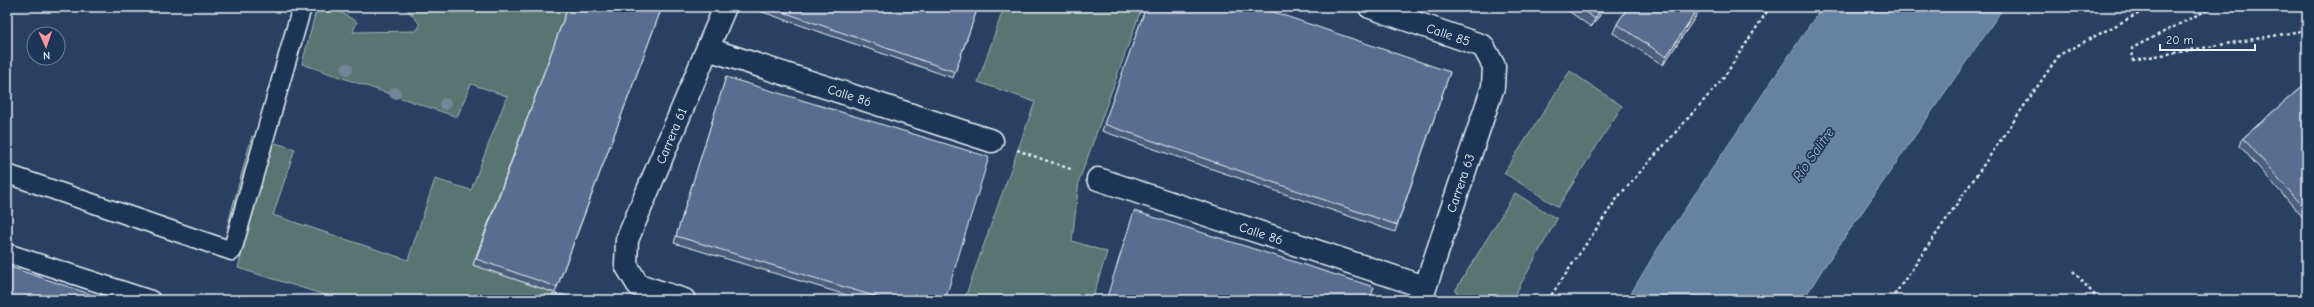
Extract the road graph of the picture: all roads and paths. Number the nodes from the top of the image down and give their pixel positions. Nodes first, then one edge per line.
1 (302, 7) edge
2 (725, 7) edge
3 (1370, 7) edge
4 (1770, 7) edge
5 (2151, 7) edge
6 (2213, 7) edge
7 (2307, 30) edge
8 (708, 49) junction
9 (1494, 66) joint
10 (992, 140) joint
11 (7, 174) edge
12 (1098, 179) joint
13 (7, 253) edge
14 (2073, 271) dead end
15 (1423, 294) edge
16 (150, 300) edge
17 (684, 300) edge
18 (1548, 300) edge
19 (1891, 300) edge
20 (2099, 300) edge

1 - 11 lane
2 - 8 street, Carrera 61
3 - 9 street, Calle 85
4 - 18 path
5 - 19 path
6 - 7 path
8 - 10 street, Calle 86
8 - 17 street, Carrera 61
9 - 15 street, Carrera 63
10 - 12 path
12 - 15 street, Calle 86
13 - 16 lane
14 - 20 path

